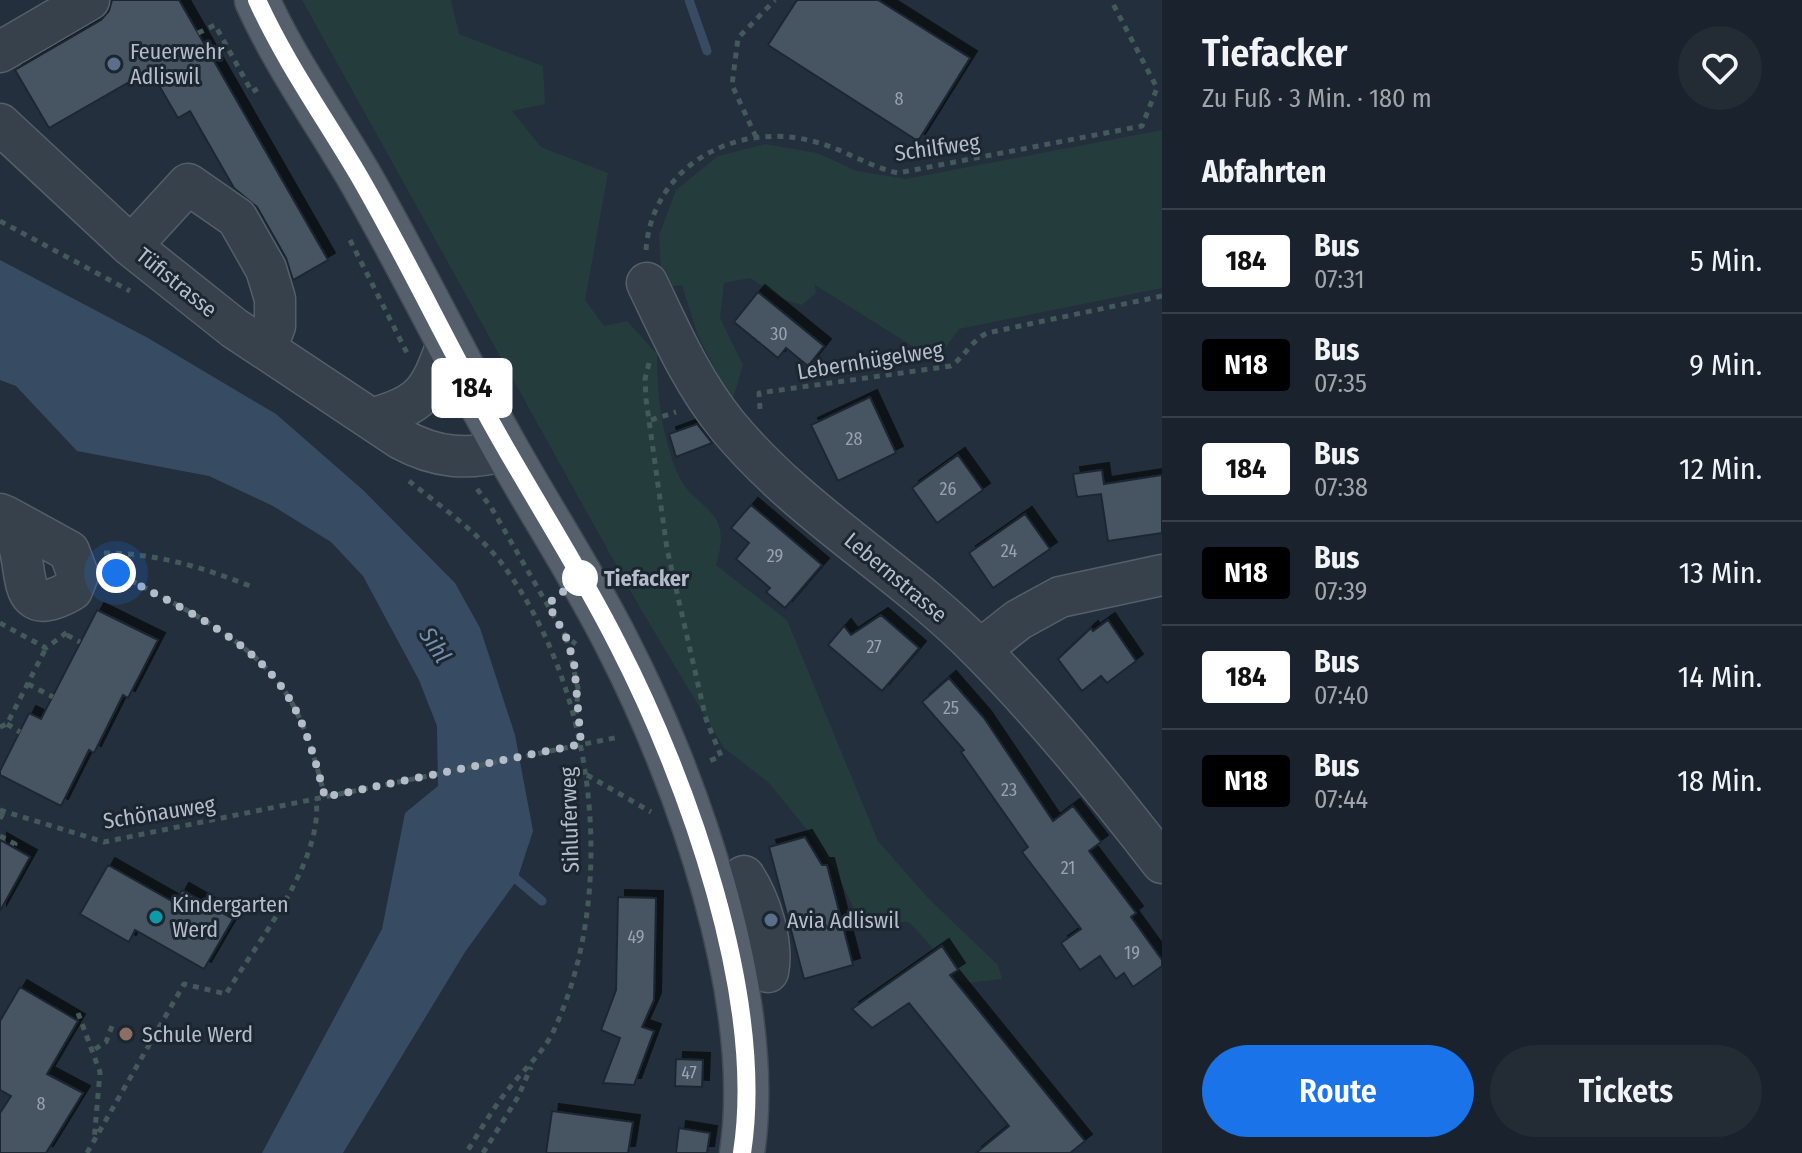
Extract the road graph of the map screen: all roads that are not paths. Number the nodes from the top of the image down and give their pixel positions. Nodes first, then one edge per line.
1 (89, 0) edge
2 (231, 15) edge
3 (0, 52) edge
4 (0, 124) edge
5 (131, 246) junction
6 (647, 283) road end
7 (242, 340) junction
8 (447, 344) junction
9 (371, 419) junction
10 (506, 450) junction
11 (3, 516) edge
12 (1162, 575) edge
13 (980, 650) junction
14 (701, 853) junction
15 (1162, 863) edge
16 (739, 1014) junction
17 (742, 1153) edge

1 - 3 street
2 - 8 main road
4 - 5 street, Tüfistrasse
5 - 7 street, Tüfistrasse
5 - 7 street
6 - 13 street, Lebernstrasse
7 - 9 street, Tüfistrasse
8 - 9 street
8 - 10 main road
9 - 10 street, Tüfistrasse
10 - 14 main road
11 - 11 street
12 - 13 street
13 - 15 street, Lebernstrasse
14 - 16 main road
14 - 16 street
16 - 17 main road

